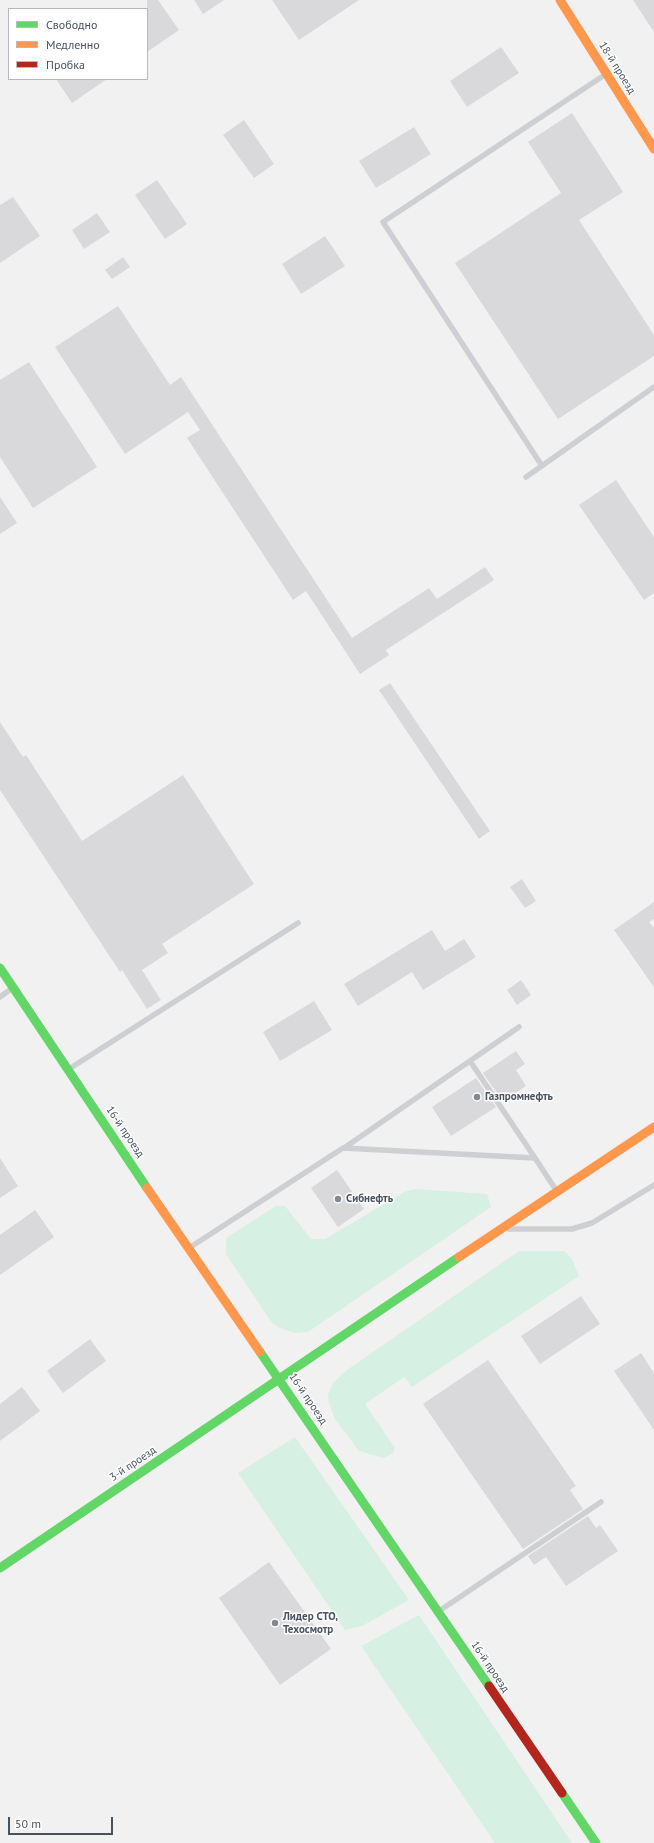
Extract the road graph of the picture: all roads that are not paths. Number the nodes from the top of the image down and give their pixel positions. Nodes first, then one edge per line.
1 (560, 0) edge
2 (606, 74) junction
3 (654, 150) edge
4 (654, 387) edge
5 (542, 466) junction
6 (526, 477) dead end
7 (298, 923) dead end
8 (0, 968) edge
9 (13, 987) junction
10 (0, 997) edge
11 (520, 1028) dead end
12 (470, 1061) junction
13 (68, 1069) junction
14 (654, 1127) edge
15 (344, 1148) junction
16 (535, 1158) junction
17 (654, 1185) edge
18 (557, 1192) junction
19 (500, 1229) junction
20 (188, 1249) junction
21 (279, 1379) junction
22 (601, 1502) dead end
23 (0, 1568) edge
24 (438, 1612) junction
25 (596, 1843) edge

1 - 2 street, 18-й проезд
2 - 3 street, 18-й проезд
2 - 5 lane
4 - 5 lane
5 - 6 lane
7 - 13 lane
8 - 9 street, 16-й проезд
9 - 10 lane
9 - 13 street, 16-й проезд
11 - 12 lane
12 - 15 lane
12 - 16 lane
13 - 20 street, 16-й проезд
14 - 18 street, 3-й проезд
15 - 16 lane
15 - 20 lane
16 - 18 lane
17 - 19 lane
18 - 19 street, 3-й проезд
19 - 21 street, 3-й проезд
20 - 21 street, 16-й проезд
21 - 23 street, 3-й проезд
21 - 24 street, 16-й проезд
22 - 24 lane
24 - 25 street, 16-й проезд

